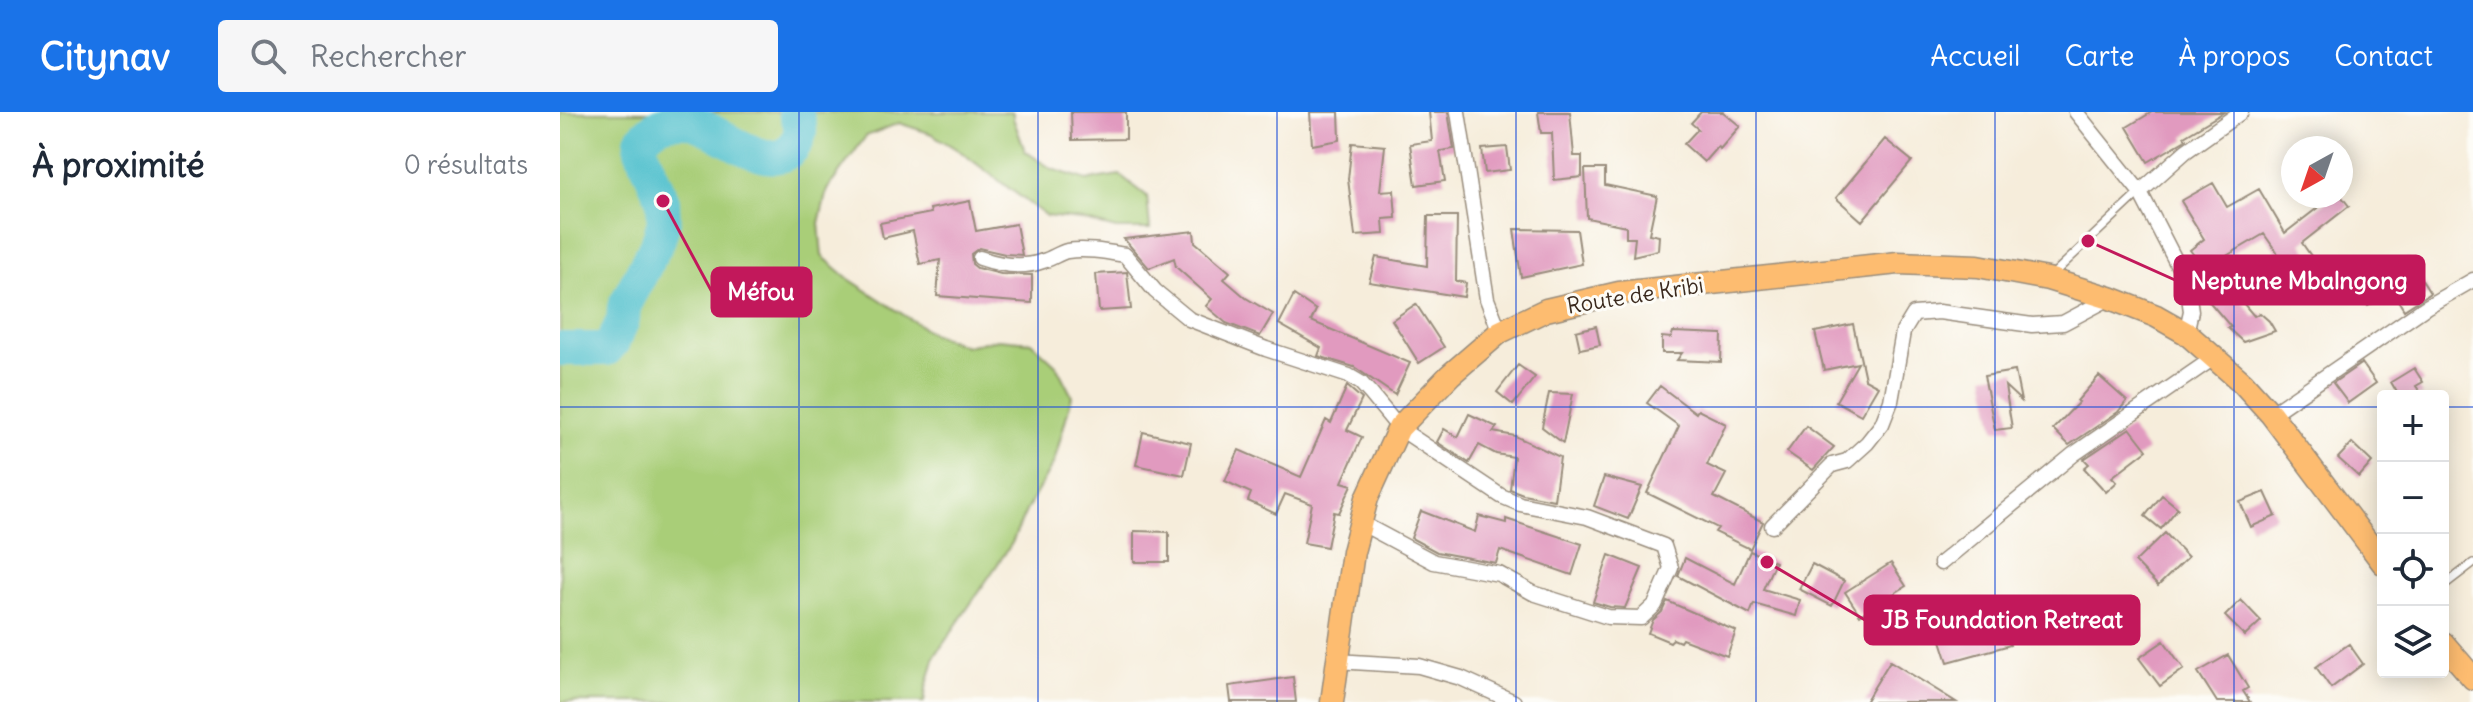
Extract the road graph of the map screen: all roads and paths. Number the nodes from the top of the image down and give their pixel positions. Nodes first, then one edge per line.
1 (1458, 112) edge
2 (2076, 112) edge
3 (2241, 112) edge
4 (2140, 192) junction
5 (980, 258) dead end
6 (2048, 279) junction
7 (2473, 280) edge
8 (2110, 298) junction
9 (1500, 332) junction
10 (2186, 333) junction
11 (2215, 357) junction
12 (2271, 414) junction
13 (1399, 428) junction
14 (1361, 523) junction
15 (1772, 526) dead end
16 (2377, 555) edge
17 (1941, 563) dead end
18 (2473, 563) edge
19 (2449, 581) edge
20 (2449, 650) edge
21 (1336, 661) junction
22 (2473, 678) edge
23 (1332, 702) edge
24 (1514, 702) edge

1 - 9 street
2 - 4 street
3 - 4 street
4 - 6 lane
4 - 10 street
5 - 13 street
6 - 8 main road, Route de Kribi
6 - 9 main road, Route de Kribi
7 - 12 street
8 - 10 main road, Route de Kribi
8 - 15 street
9 - 13 main road, Route de Kribi
10 - 11 main road, Route de Kribi
11 - 12 main road, Route de Kribi
11 - 17 street
12 - 16 main road, Route de Kribi
13 - 14 main road, Route de Kribi
13 - 14 street
14 - 21 main road, Route de Kribi
18 - 19 lane
20 - 22 main road
21 - 23 main road, Route de Kribi
21 - 24 street

